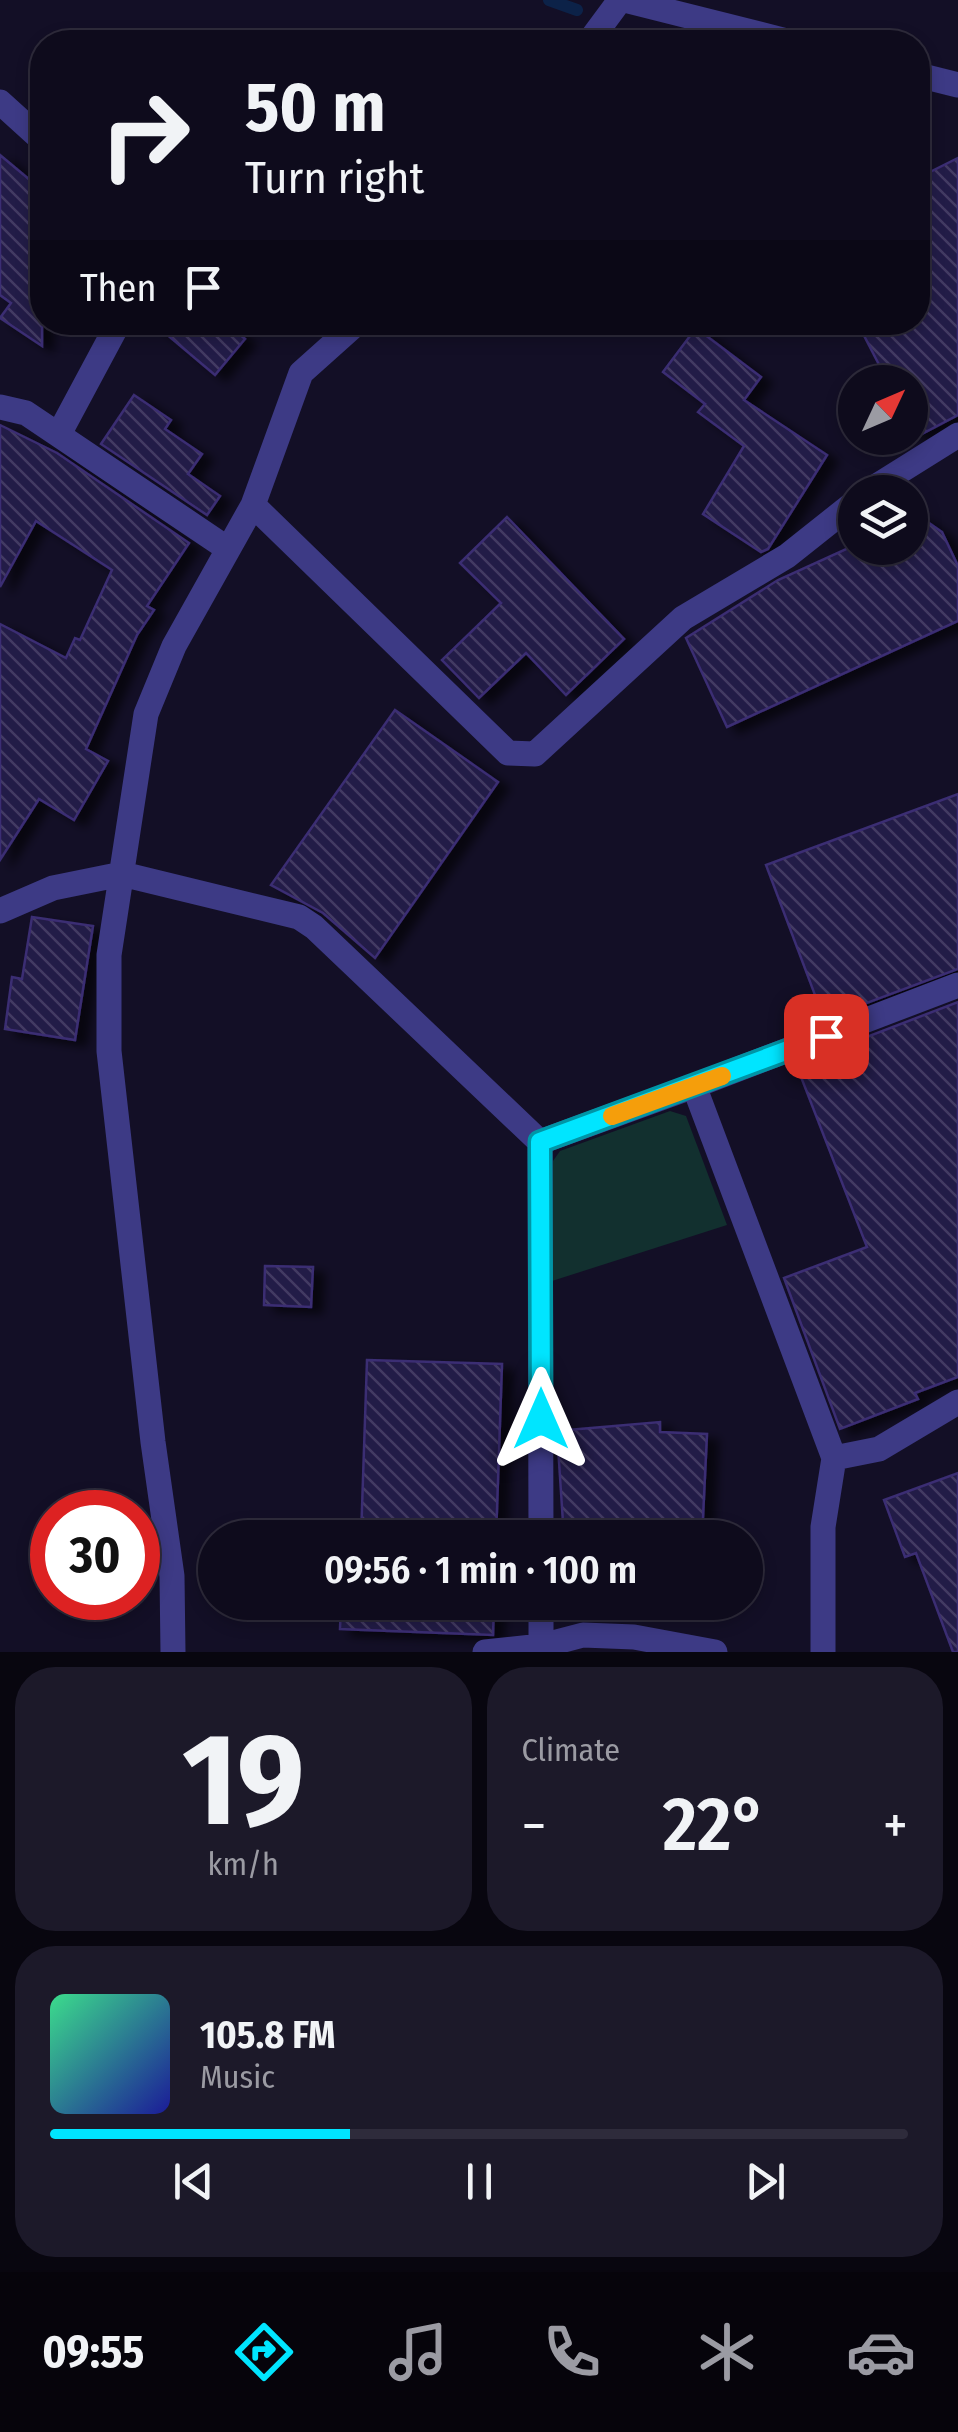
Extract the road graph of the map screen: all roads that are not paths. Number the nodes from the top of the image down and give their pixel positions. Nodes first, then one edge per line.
1 (622, 0) edge
2 (598, 30) edge
3 (743, 30) edge
4 (930, 78) edge
5 (958, 85) edge
6 (0, 102) edge
7 (30, 129) edge
8 (112, 335) edge
9 (343, 335) edge
10 (0, 407) edge
11 (59, 434) junction
12 (958, 436) edge
13 (895, 475) edge
14 (253, 505) junction
15 (838, 516) edge
16 (228, 549) junction
17 (122, 874) junction
18 (0, 911) edge
19 (958, 985) edge
20 (694, 1086) junction
21 (540, 1142) junction
22 (958, 1402) edge
23 (834, 1458) junction
24 (541, 1520) edge
25 (541, 1620) edge
26 (541, 1646) junction
27 (173, 1652) edge
28 (485, 1652) edge
29 (715, 1652) edge
30 (824, 1652) edge

1 - 2 street
1 - 3 street
4 - 5 street
6 - 7 street
8 - 11 street
9 - 14 street
10 - 11 street
11 - 16 street
12 - 13 street
14 - 15 street
14 - 16 street
16 - 17 street
17 - 18 street
17 - 21 street
17 - 27 street
19 - 20 street
20 - 21 street
20 - 23 street
21 - 24 street
22 - 23 street
23 - 30 street
25 - 26 street
26 - 28 street
26 - 29 street

